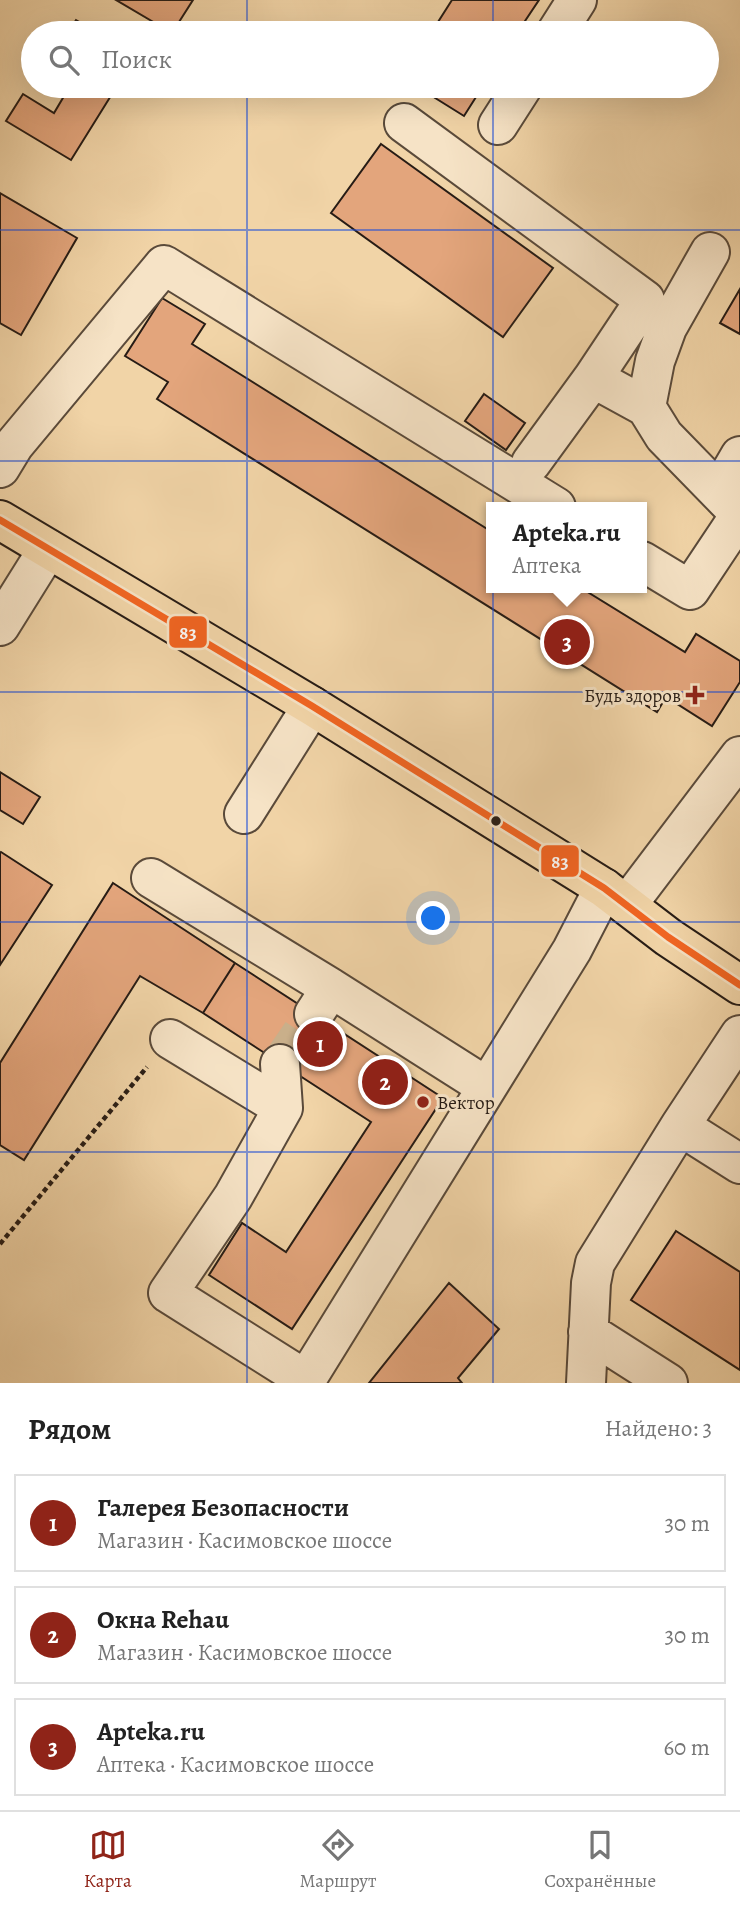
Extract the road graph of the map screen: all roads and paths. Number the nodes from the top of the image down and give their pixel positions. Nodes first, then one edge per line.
1 (577, 0) edge
2 (564, 21) edge
3 (515, 98) edge
4 (404, 123) dead end
5 (498, 125) dead end
6 (710, 252) dead end
7 (593, 378) junction
8 (646, 407) junction
9 (740, 456) edge
10 (531, 463) dead end
11 (0, 468) edge
12 (547, 502) edge
13 (733, 507) edge
14 (0, 520) edge
15 (48, 549) junction
16 (647, 564) edge
17 (0, 625) edge
18 (312, 706) junction
19 (740, 756) edge
20 (244, 814) dead end
21 (151, 878) dead end
22 (615, 897) junction
23 (740, 985) edge
24 (740, 1035) edge
25 (170, 1039) joint
26 (280, 1064) tunnel mouth
27 (487, 1087) junction
28 (284, 1108) junction
29 (680, 1126) junction
30 (740, 1164) edge
31 (0, 1244) edge
32 (588, 1332) junction
33 (586, 1383) edge
34 (668, 1383) edge

1 - 2 street
3 - 5 street
4 - 7 street
6 - 8 street
7 - 8 street
7 - 10 street
8 - 13 street
9 - 13 street
11 - 12 street
13 - 16 street
14 - 15 main road
15 - 17 street
15 - 18 main road
18 - 20 street
18 - 22 main road
19 - 22 street
21 - 27 street
22 - 23 main road
22 - 27 street
24 - 29 street
25 - 28 street
25 - 31 path
26 - 28 street
27 - 28 street
29 - 30 street
29 - 32 street
32 - 33 street
32 - 34 street

